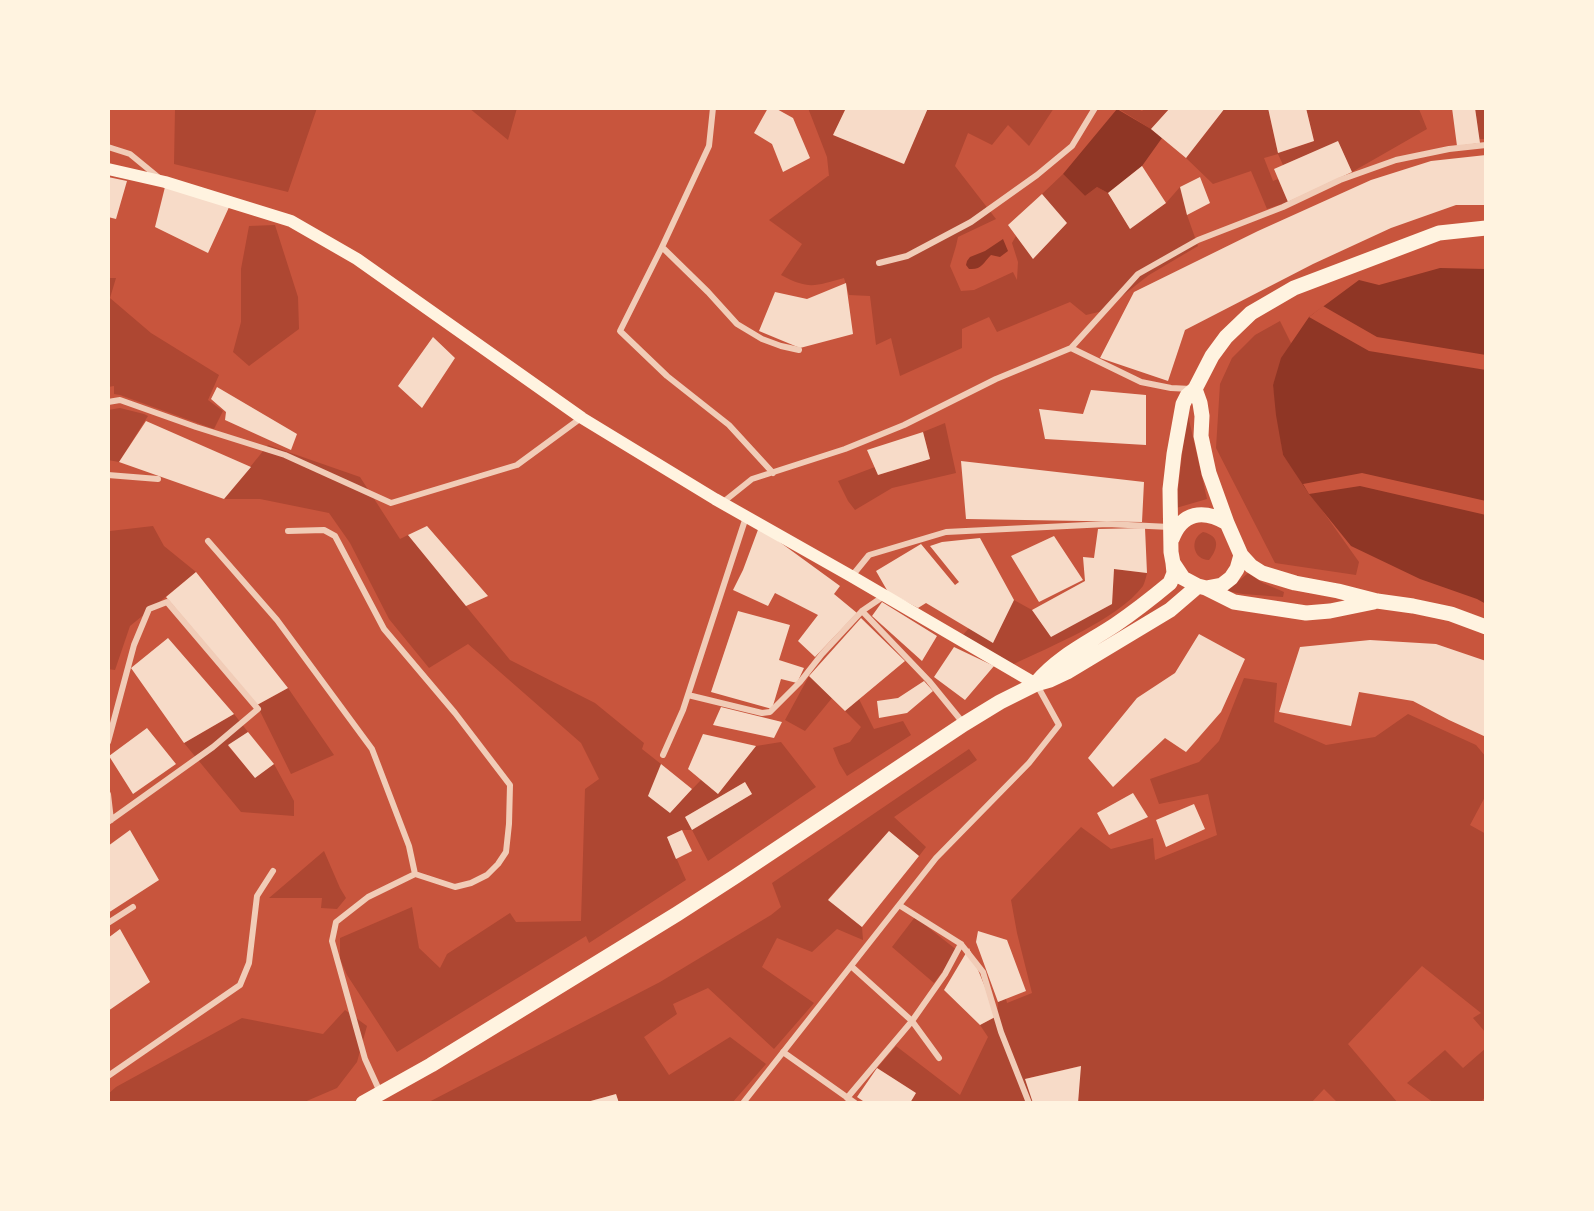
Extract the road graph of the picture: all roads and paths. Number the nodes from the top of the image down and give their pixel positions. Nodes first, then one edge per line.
1 (713, 108) edge
2 (1095, 108) edge
3 (1486, 145) edge
4 (108, 147) edge
5 (108, 169) edge
6 (165, 182) junction
7 (1486, 228) edge
8 (662, 248) junction
9 (879, 263) dead end
10 (1071, 348) junction
11 (799, 350) dead end
12 (1195, 389) junction
13 (108, 402) edge
14 (582, 418) junction
15 (773, 473) junction
16 (108, 475) edge
17 (158, 479) dead end
18 (722, 503) junction
19 (746, 517) junction
20 (1227, 523) junction
21 (288, 531) dead end
22 (1171, 534) junction
23 (208, 541) dead end
24 (1240, 555) junction
25 (1173, 563) junction
26 (851, 576) junction
27 (1202, 587) junction
28 (884, 596) junction
29 (1377, 601) junction
30 (862, 612) junction
31 (1486, 627) edge
32 (1036, 684) junction
33 (688, 695) junction
34 (964, 724) junction
35 (108, 742) edge
36 (663, 755) dead end
37 (108, 794) edge
38 (109, 821) edge
39 (273, 871) dead end
40 (415, 874) junction
41 (899, 905) junction
42 (134, 907) dead end
43 (108, 923) edge
44 (961, 944) junction
45 (851, 966) junction
46 (912, 1021) junction
47 (783, 1052) junction
48 (939, 1058) dead end
49 (108, 1076) edge
50 (380, 1094) junction
51 (847, 1098) junction
52 (363, 1103) edge
53 (743, 1103) edge
54 (855, 1103) edge
55 (1029, 1103) edge

1 - 8 street
2 - 9 street
3 - 10 street
4 - 6 street
5 - 6 main road
6 - 14 main road
7 - 12 main road
8 - 11 street
8 - 15 street
10 - 12 street
10 - 15 street
12 - 20 main road
12 - 22 main road
13 - 14 street
14 - 18 main road
15 - 18 street
16 - 17 street
18 - 19 main road
19 - 26 main road
19 - 33 street
20 - 22 main road
20 - 24 main road
21 - 40 street
22 - 25 main road
22 - 26 street
23 - 40 street
24 - 27 main road
24 - 29 main road
25 - 27 main road
25 - 32 main road
26 - 28 main road
27 - 29 main road
27 - 32 main road
28 - 30 street
28 - 32 main road
29 - 31 main road
30 - 33 street
30 - 34 street
32 - 34 main road
32 - 41 street
33 - 36 street
34 - 50 main road
35 - 38 street
37 - 38 street
39 - 49 street
40 - 50 street
41 - 44 street
41 - 45 street
42 - 43 street
44 - 46 street
44 - 55 street
45 - 46 street
45 - 47 street
46 - 48 street
46 - 51 street
47 - 51 street
47 - 53 street
50 - 52 main road
51 - 54 street

